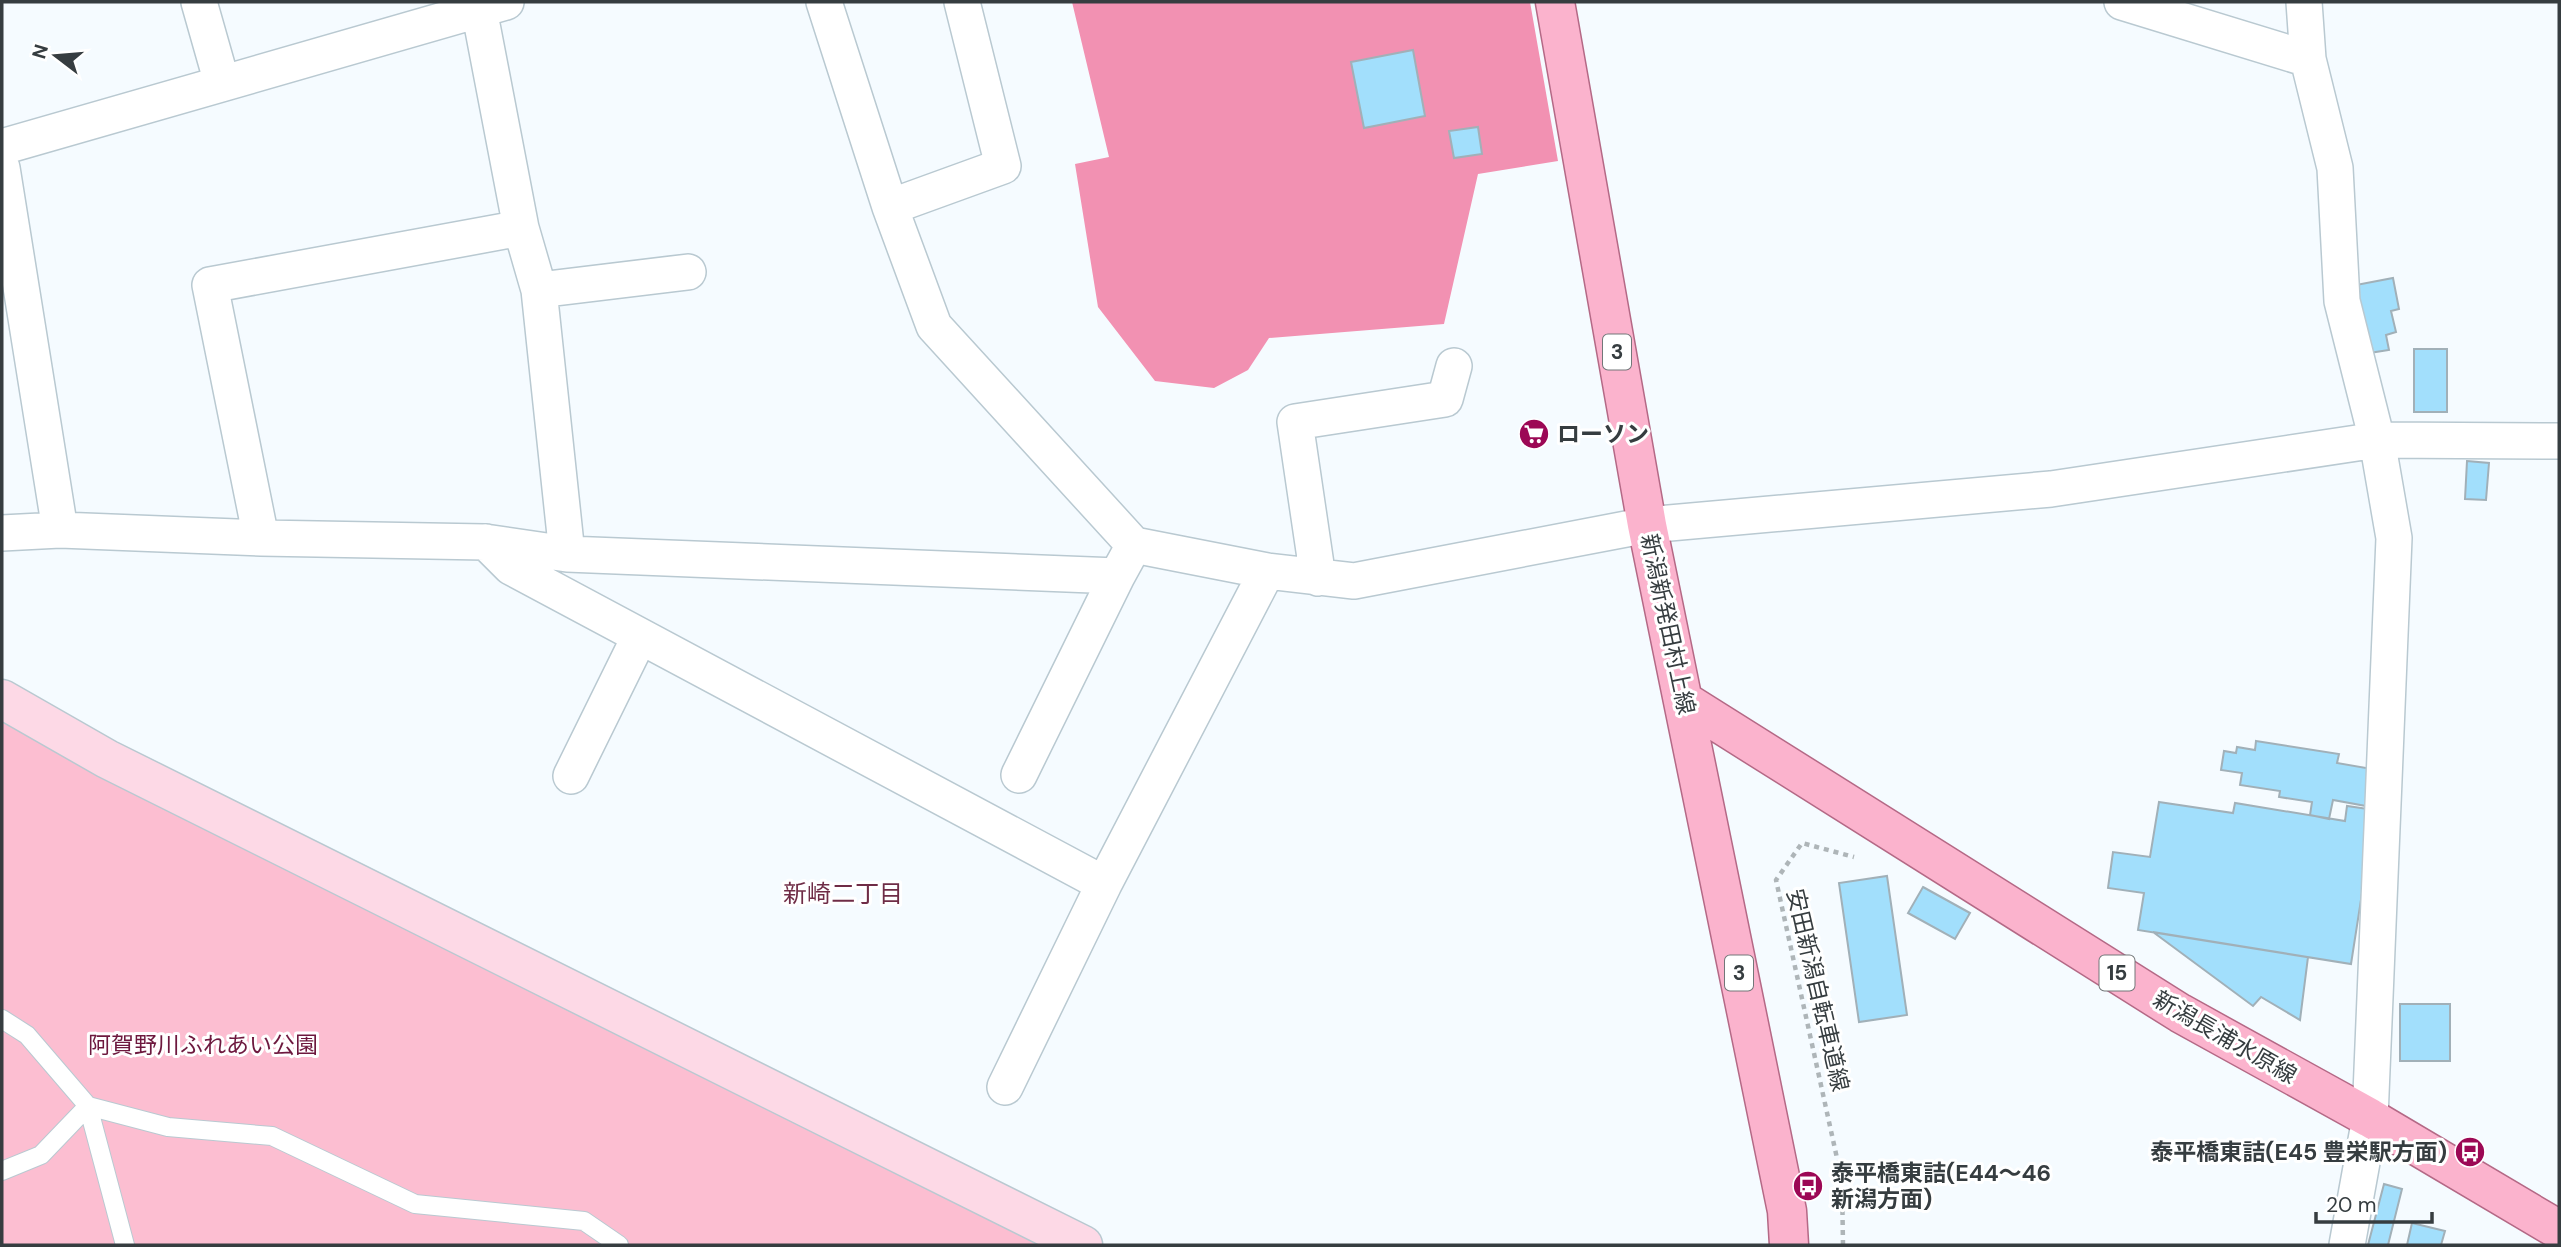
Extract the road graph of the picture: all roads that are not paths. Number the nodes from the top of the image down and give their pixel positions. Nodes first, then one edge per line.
1 (198, 2) edge
2 (824, 2) edge
3 (962, 2) edge
4 (1555, 2) edge
5 (2122, 2) edge
6 (2304, 2) edge
7 (493, 6) edge
8 (408, 15) edge
9 (2308, 59) junction
10 (222, 83) junction
11 (2, 147) edge
12 (2, 168) edge
13 (890, 207) junction
14 (521, 228) junction
15 (688, 272) dead end
16 (539, 290) junction
17 (1454, 366) dead end
18 (2377, 440) junction
19 (2559, 441) edge
20 (1647, 525) junction
21 (60, 530) junction
22 (2, 533) edge
23 (261, 538) junction
24 (485, 542) junction
25 (1134, 545) junction
26 (567, 554) junction
27 (1267, 571) junction
28 (1117, 576) junction
29 (1318, 578) junction
30 (640, 636) junction
31 (2, 699) edge
32 (1684, 701) junction
33 (1019, 775) dead end
34 (571, 776) dead end
35 (1104, 884) junction
36 (2, 1019) edge
37 (1005, 1087) dead end
38 (88, 1106) junction
39 (2370, 1118) junction
40 (2, 1171) edge
41 (2559, 1230) edge
42 (124, 1245) edge
43 (619, 1245) edge
44 (1083, 1245) edge
45 (1789, 1245) edge
46 (2347, 1245) edge

1 - 10 street
2 - 13 street
3 - 13 street
4 - 20 main road, 新潟新発田村上線 / 3
5 - 9 street
6 - 9 street
7 - 8 street
7 - 14 street
8 - 10 street
9 - 18 street
10 - 11 street
12 - 21 street
13 - 25 street
14 - 16 street
14 - 23 street
15 - 16 street
16 - 26 street
17 - 29 street
18 - 19 street
18 - 20 street
18 - 39 street
20 - 29 street
20 - 32 main road, 新潟新発田村上線 / 3
21 - 22 street
21 - 23 street
23 - 24 street
24 - 26 street
24 - 30 street
25 - 27 street
25 - 28 street
26 - 28 street
27 - 29 street
27 - 35 street
28 - 33 street
30 - 34 street
30 - 35 street
31 - 44 street
32 - 39 main road, 新潟長浦水原線 / 15
32 - 45 main road, 新潟新発田村上線 / 3
35 - 37 street
36 - 38 lane
38 - 40 lane
38 - 42 lane
38 - 43 lane
39 - 41 main road, 新潟長浦水原線 / 15
39 - 46 street

